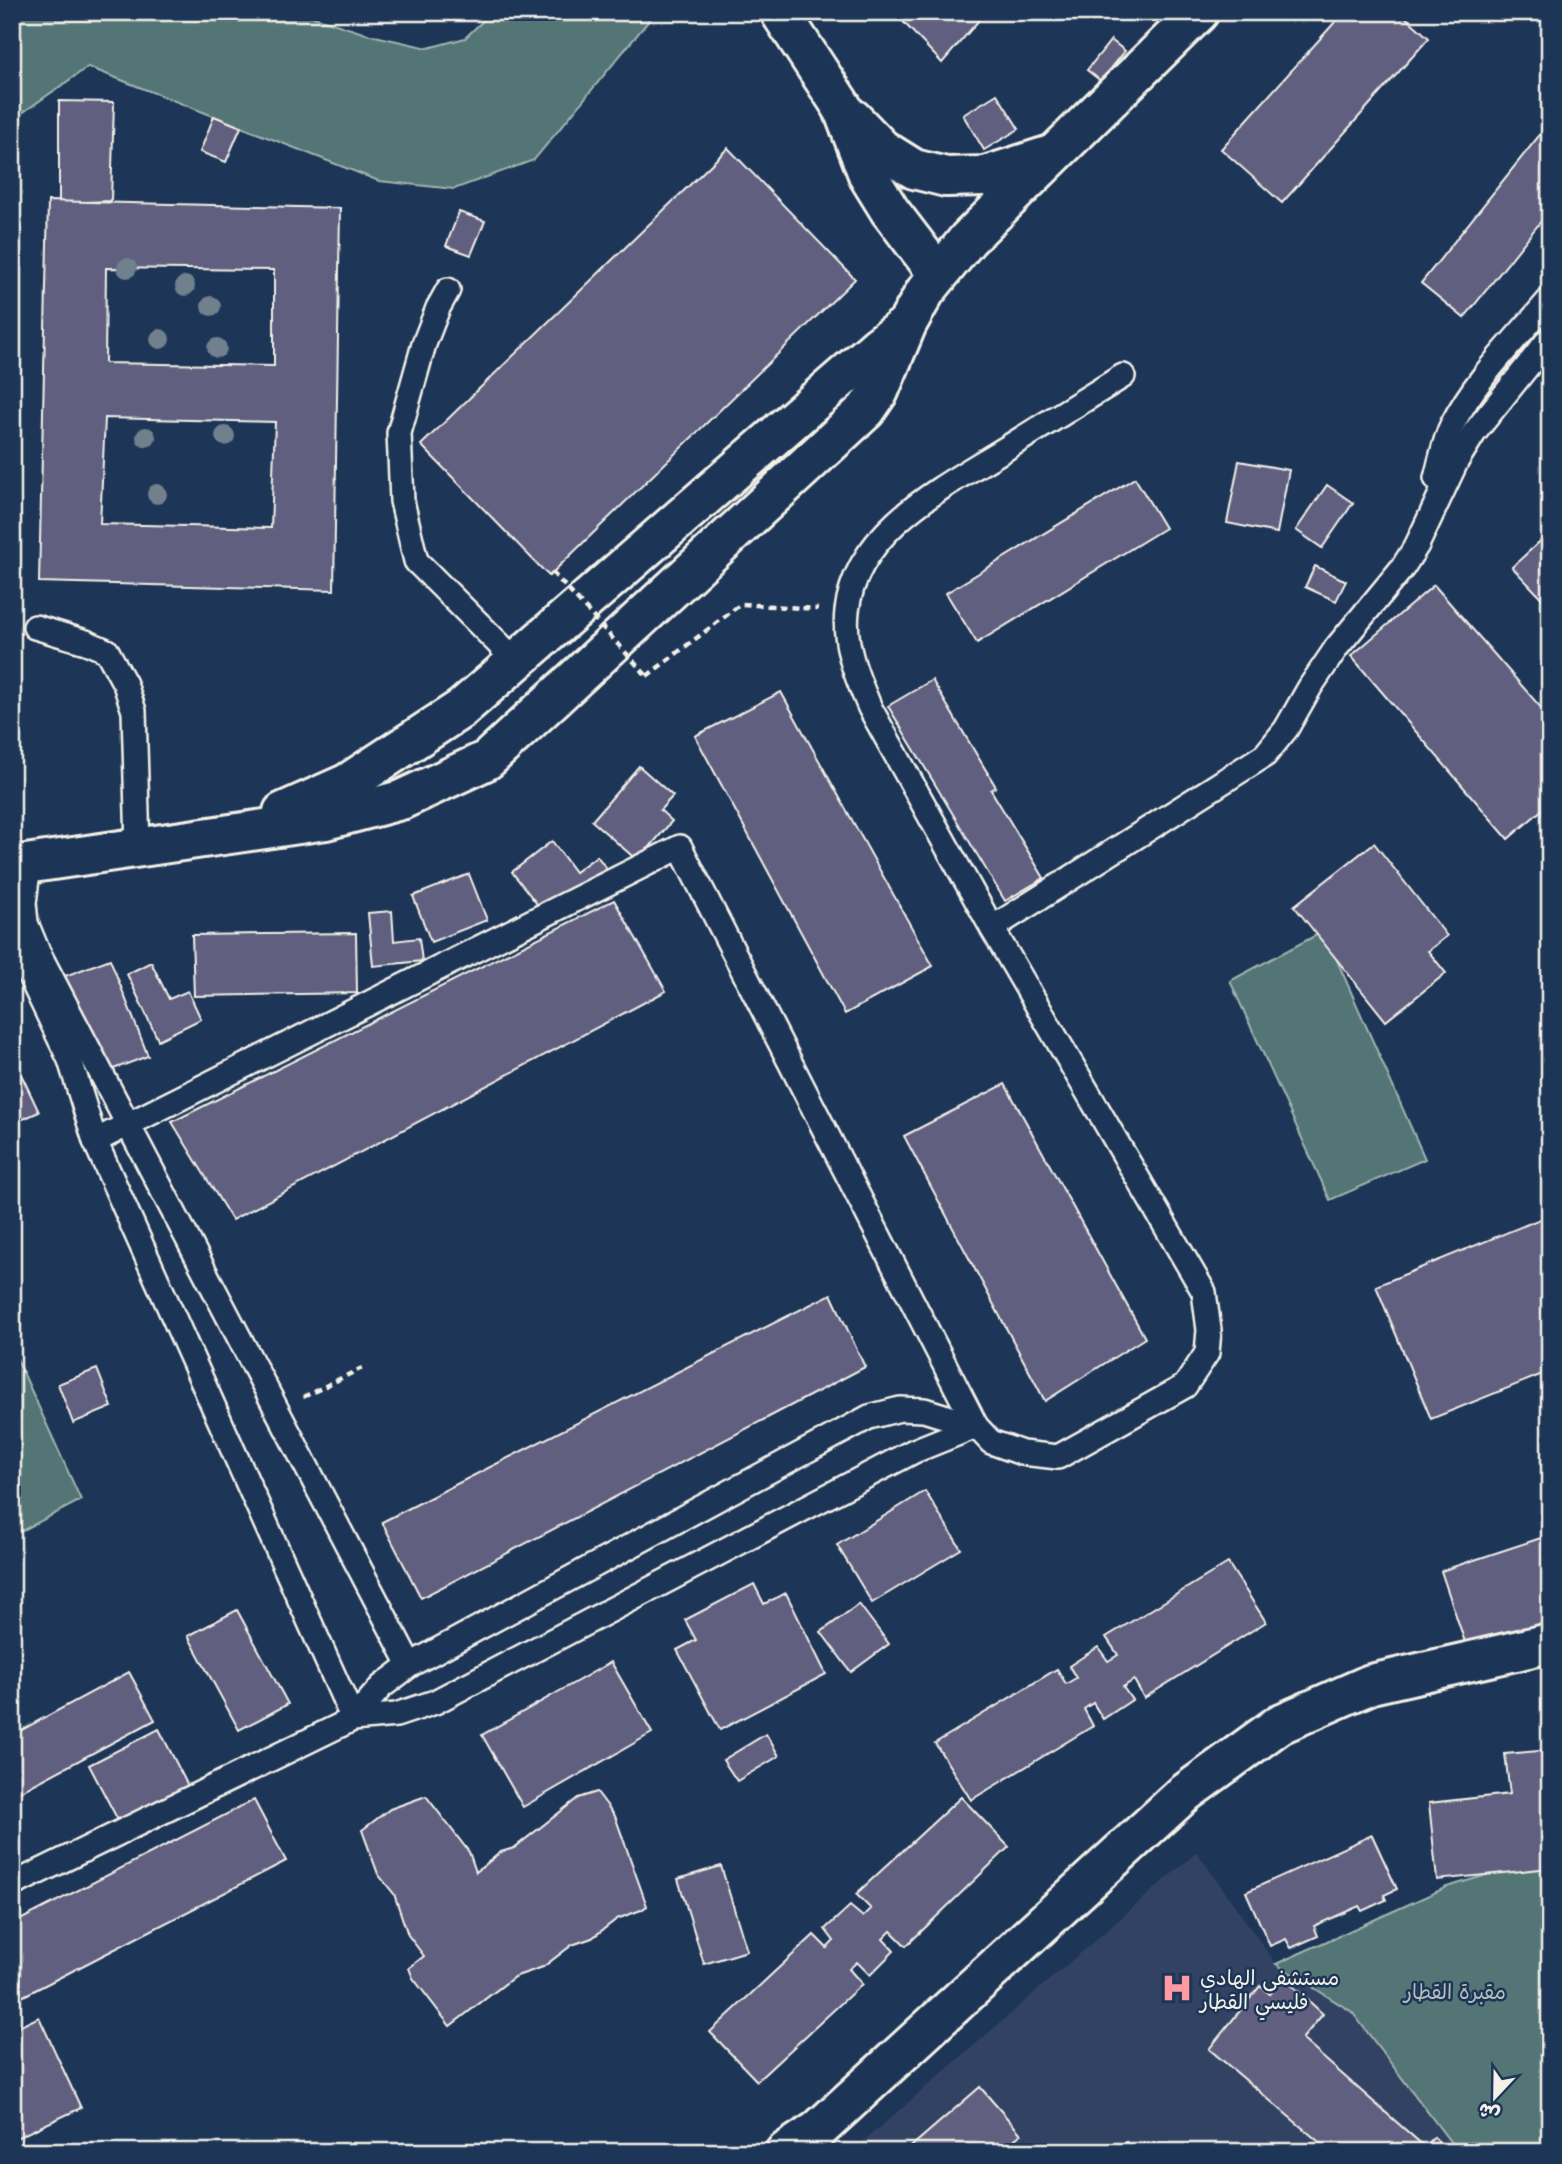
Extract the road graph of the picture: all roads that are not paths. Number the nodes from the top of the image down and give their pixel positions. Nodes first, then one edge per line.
1 (780, 12) edge
2 (1199, 12) edge
3 (842, 107) junction
4 (1054, 154) junction
5 (937, 274) junction
6 (448, 290) dead end
7 (1550, 299) edge
8 (907, 324) junction
9 (1550, 338) edge
10 (1123, 376) dead end
11 (1417, 545) junction
12 (35, 627) dead end
13 (516, 662) junction
14 (236, 833) junction
15 (138, 847) junction
16 (20, 864) edge
17 (992, 928) junction
18 (12, 939) edge
19 (128, 1124) junction
20 (95, 1141) junction
21 (976, 1426) junction
22 (1550, 1643) edge
23 (410, 1665) junction
24 (353, 1719) junction
25 (12, 1885) edge
26 (785, 2152) edge

1 - 3 main road
2 - 4 main road
3 - 4 main road
3 - 5 main road
4 - 5 main road
5 - 8 main road
6 - 13 lane
7 - 11 lane
8 - 13 main road
8 - 14 main road
9 - 11 lane
10 - 17 lane
11 - 17 lane
12 - 15 lane
13 - 14 main road
14 - 15 main road
15 - 16 main road
16 - 19 lane
17 - 21 lane
18 - 20 lane
19 - 20 lane
19 - 21 lane
19 - 23 lane
20 - 24 lane
21 - 23 lane
21 - 24 lane
22 - 26 main road
23 - 24 lane
24 - 25 lane

